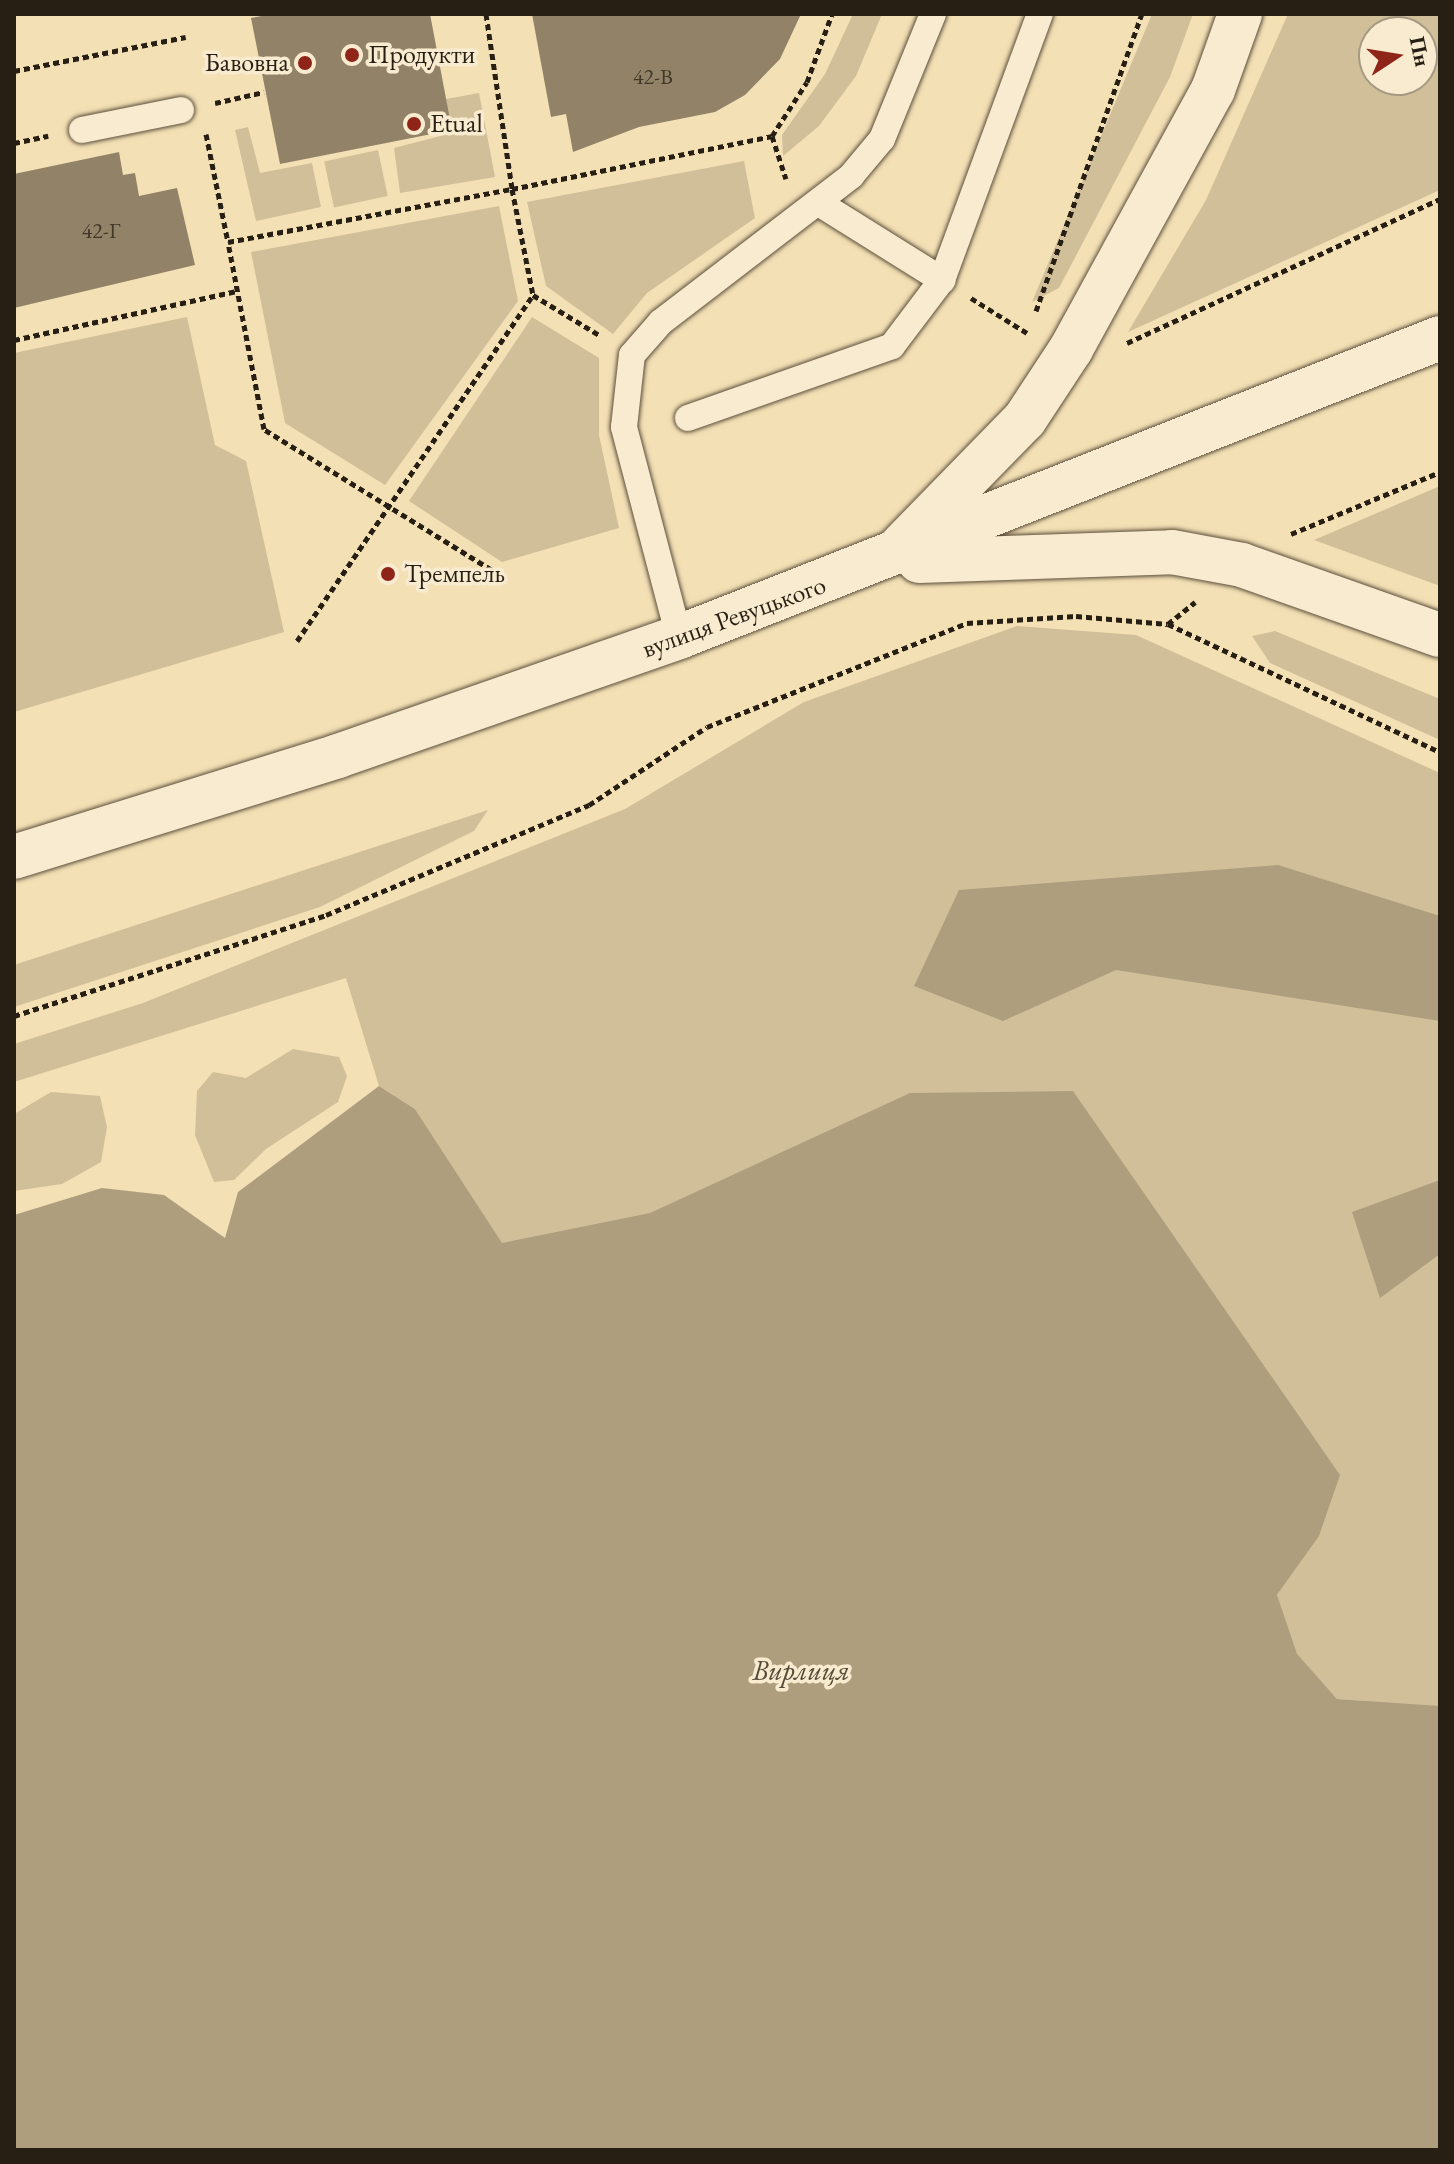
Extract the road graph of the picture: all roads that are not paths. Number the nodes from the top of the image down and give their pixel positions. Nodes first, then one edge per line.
1 (933, 14) edge
2 (1040, 14) edge
3 (1240, 14) edge
4 (193, 116) road end
5 (82, 130) dead end
6 (822, 205) junction
7 (942, 280) junction
8 (1440, 338) edge
9 (688, 418) dead end
10 (884, 562) junction
11 (1440, 635) edge
12 (679, 637) junction
13 (14, 857) edge

1 - 6 lane
2 - 7 lane
3 - 10 street
4 - 5 lane
6 - 7 lane
6 - 12 lane
7 - 9 lane
8 - 10 street, вулиця Ревуцького
10 - 11 street
10 - 12 street, вулиця Ревуцького
12 - 13 street, вулиця Ревуцького

